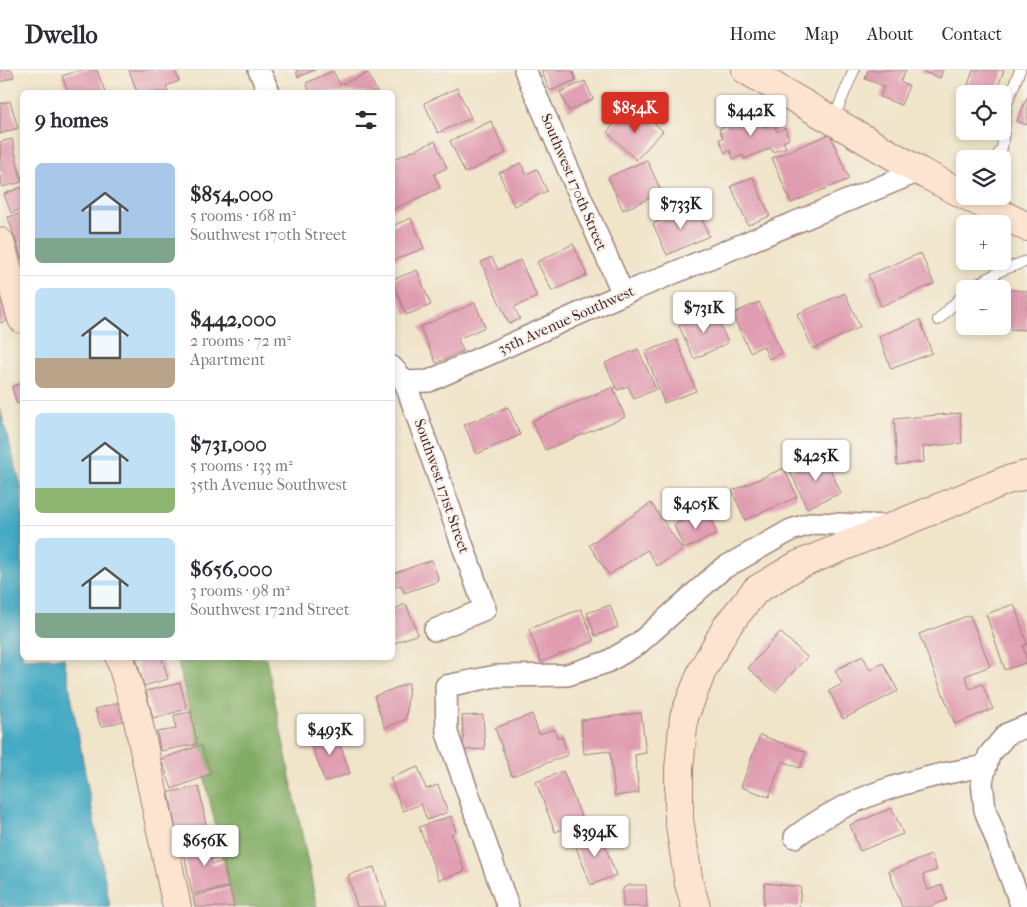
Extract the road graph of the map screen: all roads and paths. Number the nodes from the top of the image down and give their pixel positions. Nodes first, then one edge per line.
1 (259, 70) edge
2 (525, 70) edge
3 (746, 70) edge
4 (854, 70) edge
5 (1020, 70) edge
6 (268, 90) edge
7 (833, 121) junction
8 (1001, 150) edge
9 (919, 171) junction
10 (956, 189) edge
11 (986, 205) edge
12 (1027, 227) edge
13 (0, 242) edge
14 (1027, 261) edge
15 (985, 280) edge
16 (623, 294) junction
17 (956, 302) edge
18 (20, 312) edge
19 (938, 320) dead end
20 (399, 375) edge
21 (1027, 475) edge
22 (891, 526) junction
23 (435, 630) dead end
24 (121, 660) edge
25 (1027, 726) edge
26 (986, 766) junction
27 (795, 837) dead end
28 (177, 907) edge
29 (508, 907) edge
30 (696, 907) edge
31 (1022, 907) edge

1 - 6 street
2 - 16 street, Southwest 170th Street
3 - 7 street
4 - 7 lane
5 - 8 lane
7 - 9 street
9 - 10 street
9 - 16 street, 35th Avenue Southwest
11 - 12 street
13 - 18 street
14 - 15 lane
16 - 20 street, 35th Avenue Southwest
17 - 19 lane
20 - 23 street, Southwest 171st Street
21 - 22 street
22 - 29 street
22 - 30 street
24 - 28 street
25 - 26 street
26 - 27 street
26 - 31 street

